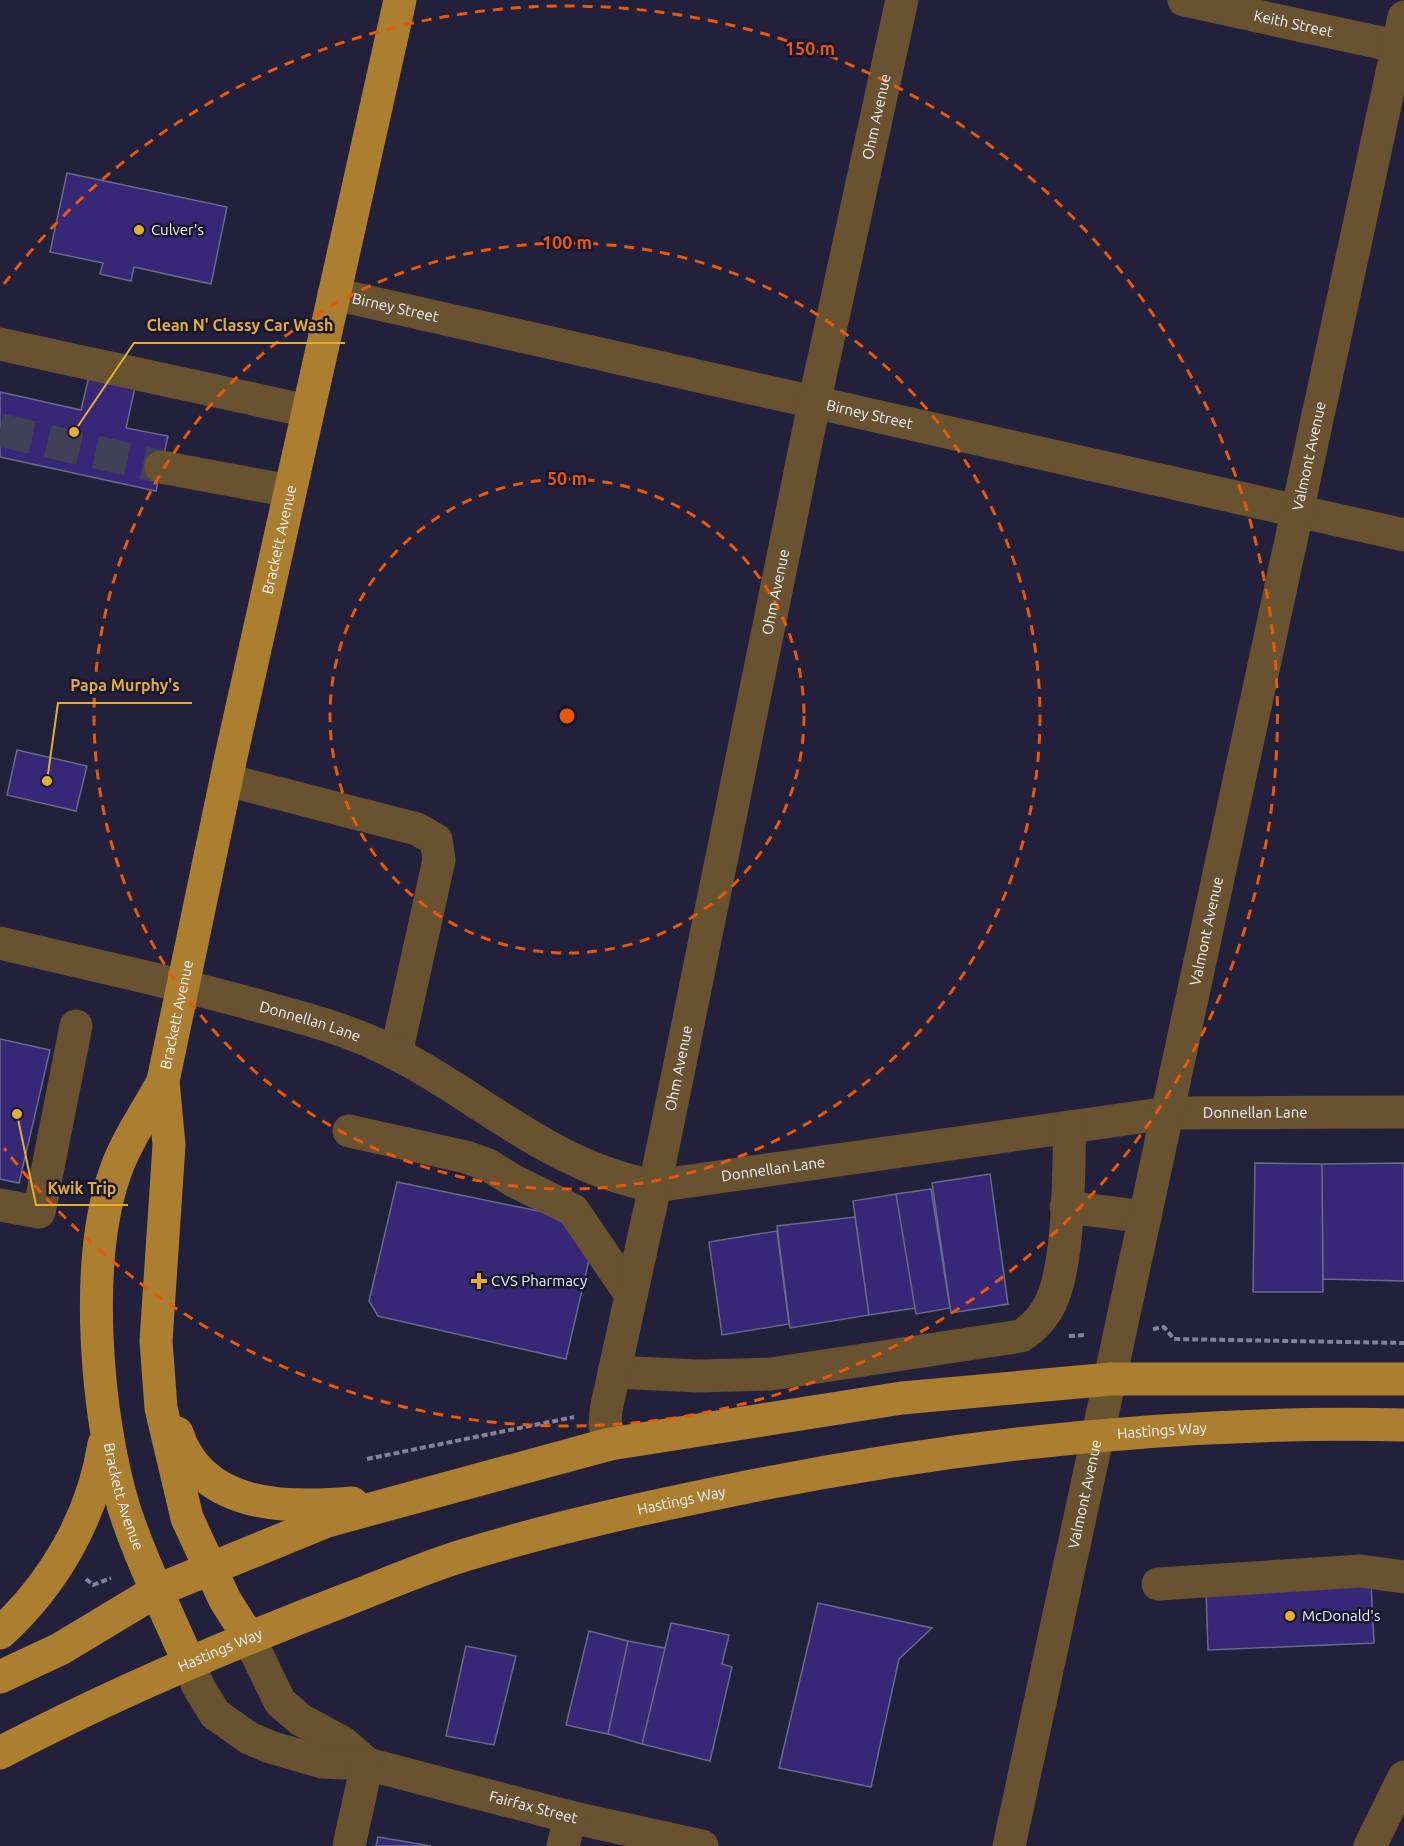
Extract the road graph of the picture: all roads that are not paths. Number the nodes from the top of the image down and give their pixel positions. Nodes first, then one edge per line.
1 (400, 0) edge
2 (902, 0) edge
3 (1184, 0) edge
4 (1402, 37) edge
5 (334, 294) junction
6 (0, 344) edge
7 (814, 404) junction
8 (308, 411) junction
9 (160, 467) tunnel mouth
10 (290, 491) junction
11 (1298, 510) junction
12 (1404, 535) edge
13 (226, 780) junction
14 (0, 943) edge
15 (182, 986) junction
16 (76, 1026) dead end
17 (396, 1054) junction
18 (163, 1081) junction
19 (1404, 1112) edge
20 (1168, 1113) junction
21 (1070, 1127) junction
22 (350, 1131) dead end
23 (655, 1186) junction
24 (0, 1205) edge
25 (1066, 1207) junction
26 (1145, 1217) junction
27 (631, 1295) junction
28 (156, 1341) junction
29 (614, 1372) junction
30 (1111, 1379) junction
31 (1404, 1380) edge
32 (1404, 1425) edge
33 (106, 1431) junction
34 (1098, 1434) junction
35 (610, 1444) junction
36 (420, 1496) junction
37 (209, 1567) junction
38 (1404, 1577) edge
39 (1158, 1584) dead end
40 (158, 1590) junction
41 (0, 1633) edge
42 (249, 1638) junction
43 (189, 1663) junction
44 (0, 1677) edge
45 (0, 1753) edge
46 (367, 1764) junction
47 (1404, 1777) edge
48 (566, 1831) edge
49 (349, 1846) edge
50 (702, 1846) edge
51 (1009, 1846) edge
52 (1370, 1846) edge

1 - 5 main road, Brackett Avenue
2 - 7 street, Ohm Avenue
3 - 4 street, Keith Street
4 - 11 street, Valmont Avenue
5 - 7 street, Birney Street
5 - 8 main road, Brackett Avenue
6 - 8 street
7 - 11 street, Birney Street
7 - 23 street, Ohm Avenue
8 - 10 main road, Brackett Avenue
9 - 10 street
10 - 13 main road, Brackett Avenue
11 - 12 street, Birney Street
11 - 20 street, Valmont Avenue
13 - 15 main road, Brackett Avenue
13 - 17 street
14 - 15 street, Donnellan Lane
15 - 17 street, Donnellan Lane
15 - 18 main road, Brackett Avenue
16 - 24 street
17 - 23 street, Donnellan Lane
18 - 28 main road, Brackett Avenue
18 - 33 main road, Brackett Avenue
19 - 20 street, Donnellan Lane
20 - 21 street, Donnellan Lane
20 - 26 street, Valmont Avenue
21 - 23 street, Donnellan Lane
21 - 25 street
22 - 27 street
23 - 27 street, Ohm Avenue
25 - 26 street
25 - 29 street
26 - 30 street, Valmont Avenue
27 - 29 street, Ohm Avenue
28 - 36 main road
28 - 37 main road, Brackett Avenue
29 - 35 street, Ohm Avenue
30 - 31 main road
30 - 34 street, Valmont Avenue
30 - 35 main road
32 - 34 main road, Hastings Way
33 - 40 main road, Brackett Avenue
33 - 41 main road
34 - 42 main road, Hastings Way
34 - 51 street, Valmont Avenue
35 - 36 main road
36 - 37 main road
37 - 40 main road
37 - 42 main road, Brackett Avenue
38 - 39 street
40 - 43 main road, Brackett Avenue
40 - 44 main road
42 - 43 main road, Hastings Way
42 - 46 street, Fairfax Street
43 - 45 main road, Hastings Way
43 - 46 street, Fairfax Street
46 - 48 street, Fairfax Street
46 - 49 street
47 - 52 street
48 - 50 street, Fairfax Street

